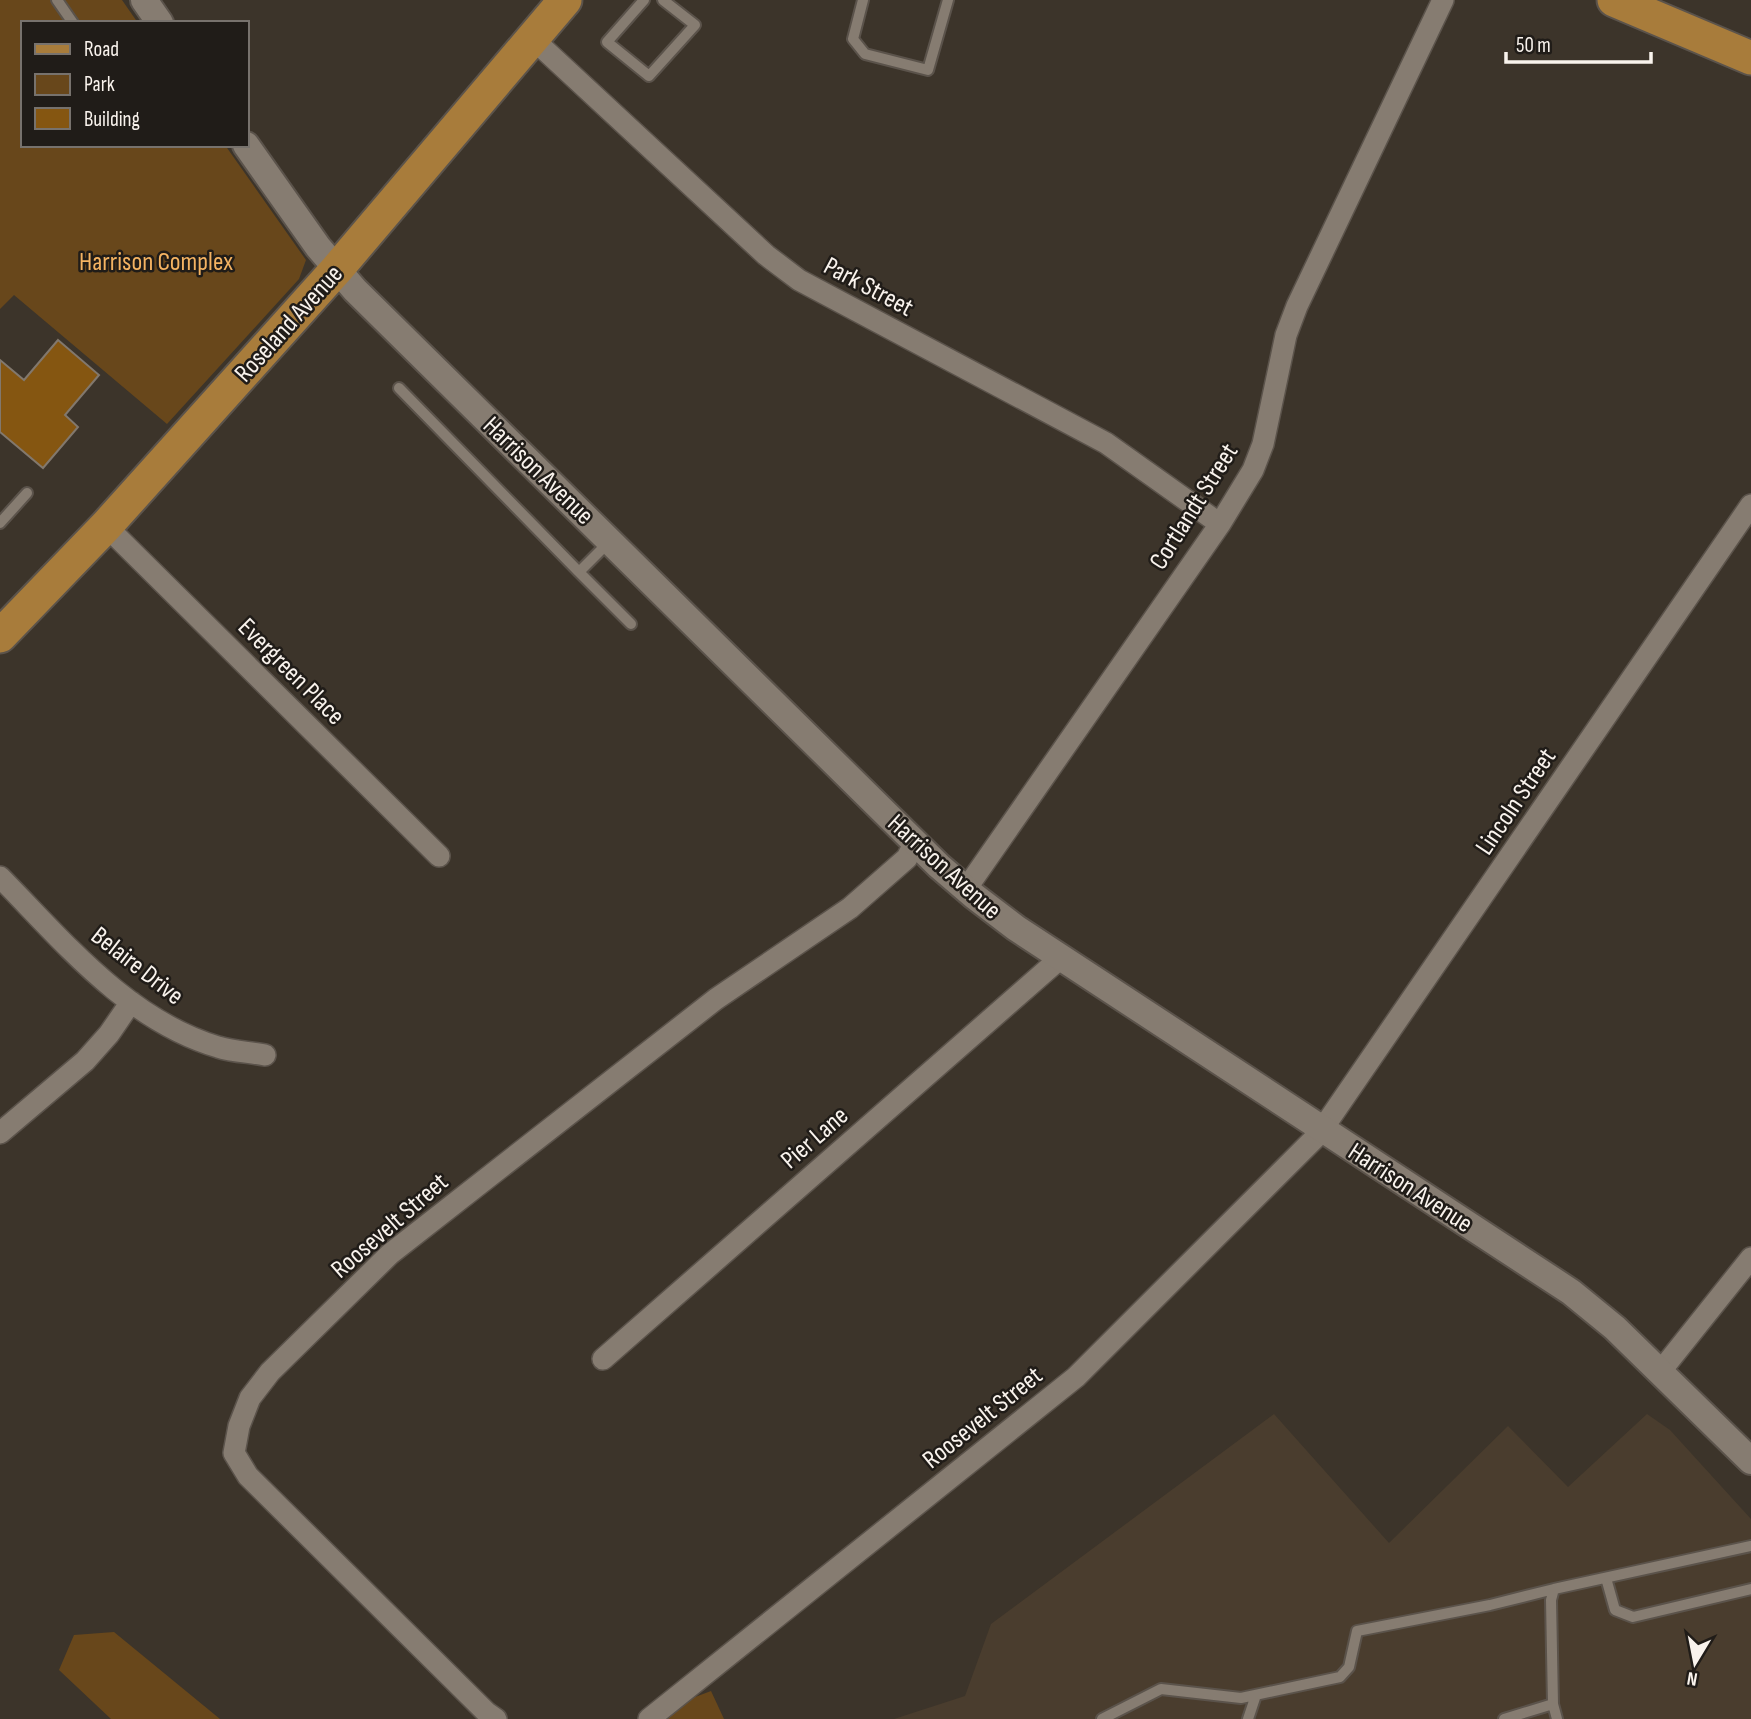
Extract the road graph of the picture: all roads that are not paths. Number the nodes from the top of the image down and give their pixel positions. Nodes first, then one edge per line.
1 (57, 0) edge
2 (144, 0) edge
3 (565, 0) edge
4 (644, 0) edge
5 (663, 0) edge
6 (863, 0) edge
7 (948, 0) edge
8 (1443, 0) edge
9 (1614, 0) edge
10 (73, 21) edge
11 (159, 21) edge
12 (533, 39) junction
13 (1751, 58) edge
14 (247, 147) edge
15 (337, 269) junction
16 (399, 388) dead end
17 (27, 493) dead end
18 (1751, 505) edge
19 (0, 523) edge
20 (1220, 524) junction
21 (106, 526) junction
22 (611, 540) junction
23 (579, 572) junction
24 (631, 624) dead end
25 (0, 636) edge
26 (915, 842) junction
27 (439, 856) dead end
28 (0, 877) edge
29 (966, 889) junction
30 (1063, 958) junction
31 (131, 1002) junction
32 (265, 1055) dead end
33 (1324, 1129) junction
34 (0, 1133) edge
35 (1751, 1258) edge
36 (603, 1359) dead end
37 (1660, 1372) junction
38 (1751, 1461) edge
39 (1749, 1547) edge
40 (1751, 1560) edge
41 (1606, 1578) junction
42 (1554, 1589) junction
43 (1751, 1589) edge
44 (1256, 1695) junction
45 (1553, 1704) junction
46 (496, 1719) edge
47 (649, 1719) edge
48 (1102, 1719) edge
49 (1248, 1719) edge
50 (1504, 1719) edge
51 (1557, 1719) edge

1 - 10 lane
2 - 11 street
3 - 12 main road, Roseland Avenue
4 - 5 lane
6 - 7 lane
8 - 20 street, Cortlandt Street
9 - 13 main road
12 - 15 main road, Roseland Avenue
12 - 20 street, Park Street
14 - 15 street, Harrison Avenue
15 - 21 main road, Roseland Avenue
15 - 22 street, Harrison Avenue
16 - 23 lane
17 - 19 lane
18 - 33 street, Lincoln Street
20 - 29 street, Cortlandt Street
21 - 25 main road, Roseland Avenue
21 - 27 street, Evergreen Place
22 - 23 lane
22 - 26 street, Harrison Avenue
23 - 24 lane
26 - 29 street, Harrison Avenue
26 - 46 street, Roosevelt Street
28 - 31 street, Belaire Drive
29 - 30 street, Harrison Avenue
30 - 33 street, Harrison Avenue
30 - 36 street, Pier Lane
31 - 32 street, Belaire Drive
31 - 34 street
33 - 37 street, Harrison Avenue
33 - 47 street, Roosevelt Street
35 - 37 street
37 - 38 street, Harrison Avenue
39 - 40 lane
39 - 41 lane
41 - 42 lane
41 - 43 lane
42 - 44 lane
42 - 45 lane
44 - 48 lane
44 - 49 lane
45 - 50 lane
45 - 51 lane

